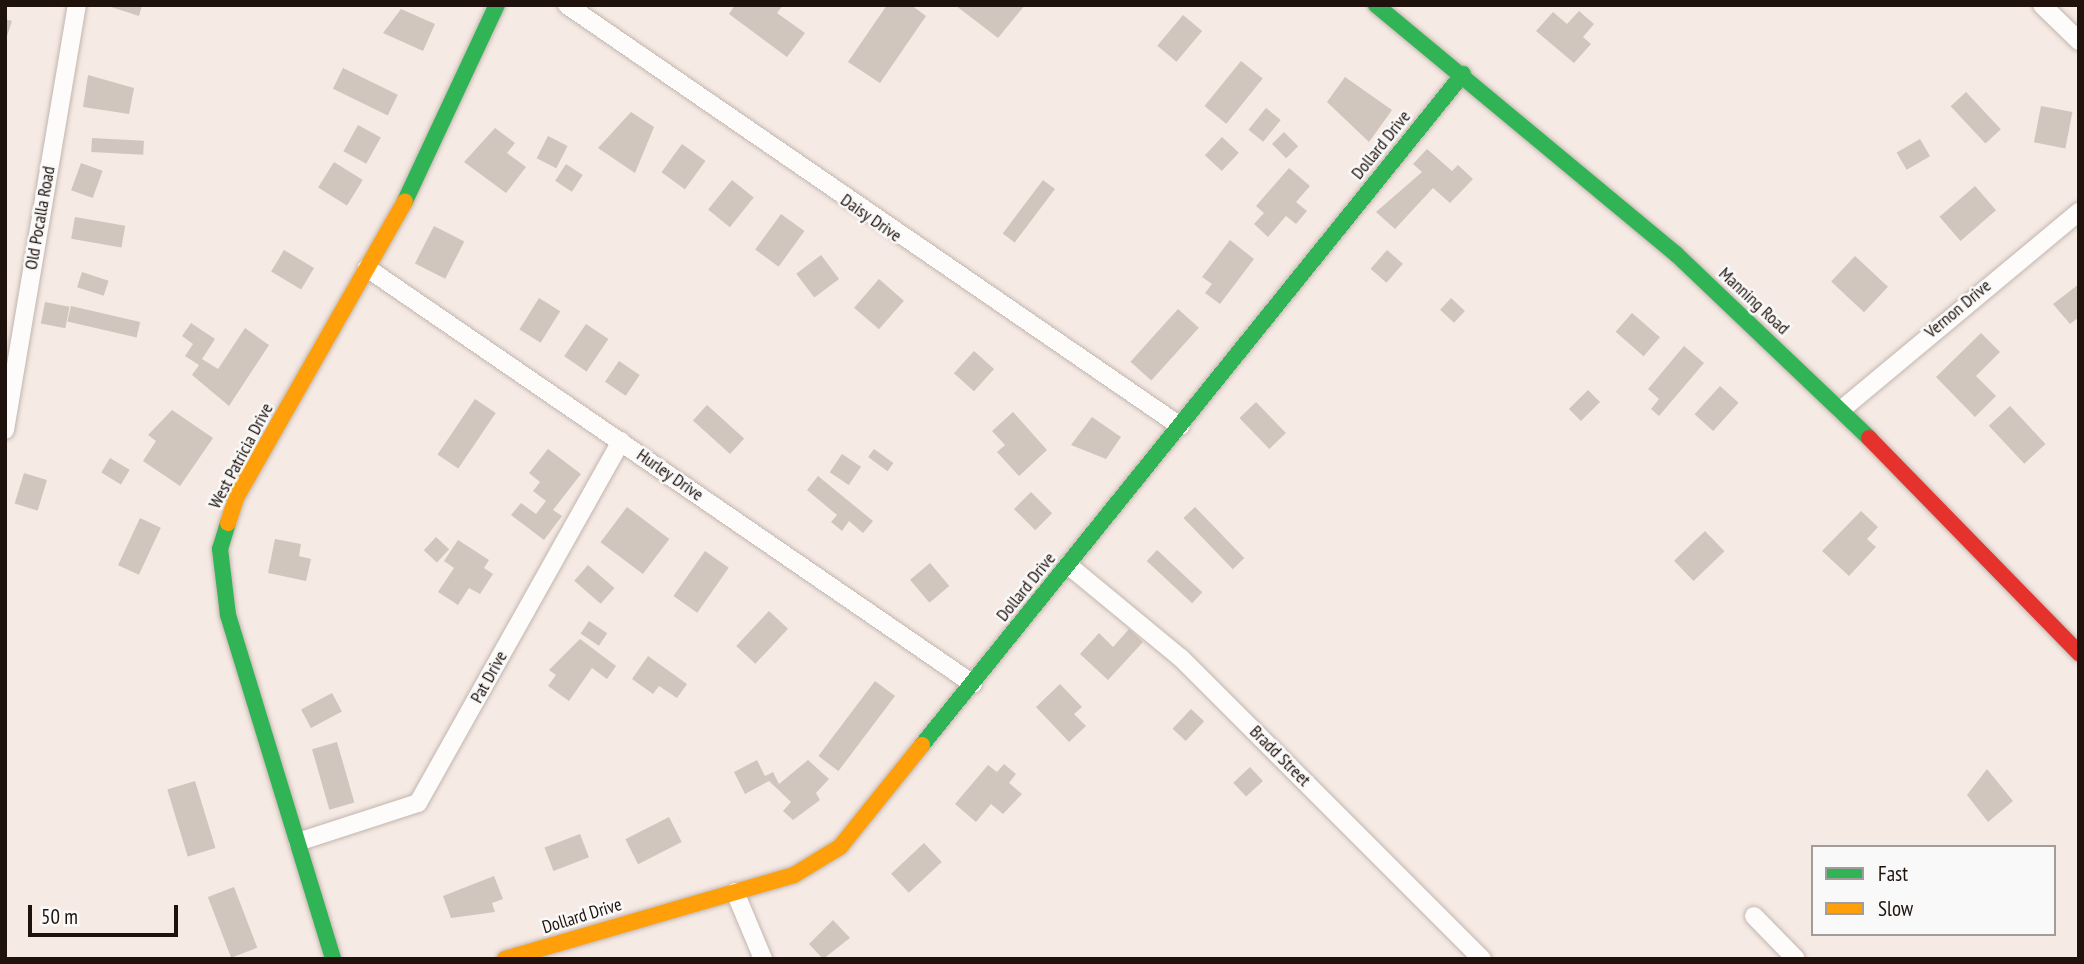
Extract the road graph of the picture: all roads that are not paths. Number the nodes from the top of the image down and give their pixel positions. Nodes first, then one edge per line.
1 (77, 5) edge
2 (497, 5) edge
3 (568, 5) edge
4 (1376, 5) edge
5 (2042, 5) edge
6 (2079, 41) edge
7 (1463, 74) junction
8 (2079, 212) edge
9 (367, 268) junction
10 (1841, 410) junction
11 (1180, 426) junction
12 (5, 430) edge
13 (621, 441) junction
14 (1068, 565) junction
15 (2079, 653) edge
16 (973, 684) junction
17 (298, 842) junction
18 (735, 892) junction
19 (1754, 916) dead end
20 (333, 959) edge
21 (505, 959) edge
22 (763, 959) edge
23 (1482, 959) edge
24 (1796, 959) edge

1 - 12 street, Old Pocalla Road
2 - 9 street, West Patricia Drive
3 - 11 street, Daisy Drive
4 - 7 street, Manning Road
5 - 6 street
7 - 10 street, Manning Road
7 - 11 street, Dollard Drive
8 - 10 street, Vernon Drive
9 - 13 street, Hurley Drive
9 - 17 street, West Patricia Drive
10 - 15 street, Manning Road
11 - 14 street, Dollard Drive
13 - 16 street, Hurley Drive
13 - 17 street, Pat Drive
14 - 16 street, Dollard Drive
14 - 23 street, Bradd Street
16 - 18 street, Dollard Drive
17 - 20 street, West Patricia Drive
18 - 21 street, Dollard Drive
18 - 22 street
19 - 24 street

